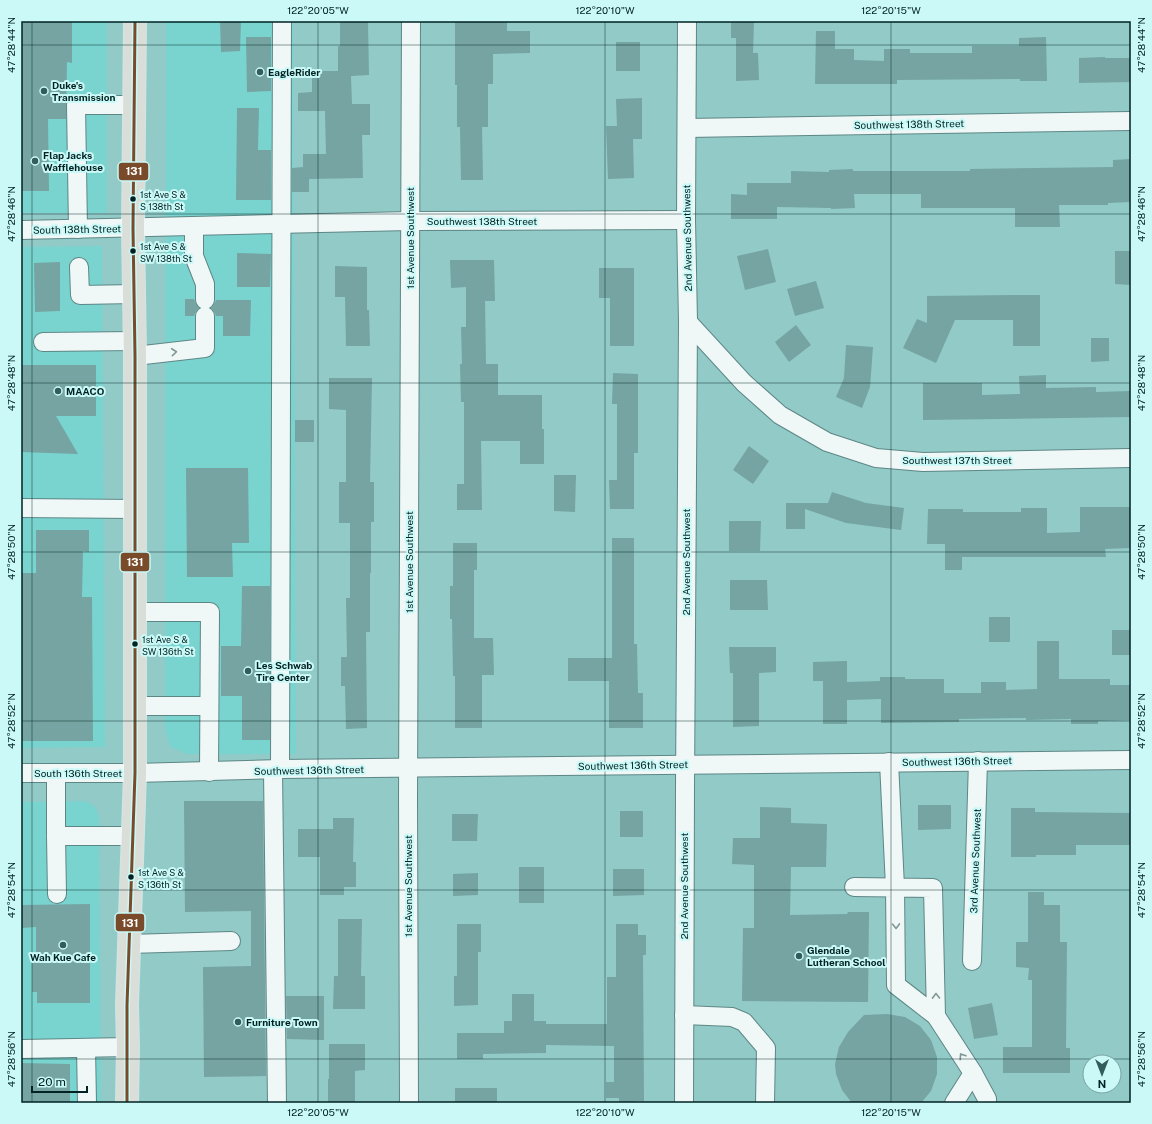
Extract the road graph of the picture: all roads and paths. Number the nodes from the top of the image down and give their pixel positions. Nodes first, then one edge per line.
1 (134, 21) edge
2 (282, 21) edge
3 (411, 21) edge
4 (687, 21) edge
5 (134, 105) junction
6 (1131, 121) edge
7 (687, 128) junction
8 (686, 220) junction
9 (410, 221) junction
10 (282, 224) junction
11 (194, 227) junction
12 (133, 228) junction
13 (78, 229) junction
14 (21, 230) edge
15 (79, 267) dead end
16 (134, 294) junction
17 (688, 322) junction
18 (43, 342) dead end
19 (135, 348) junction
20 (1131, 458) edge
21 (21, 508) edge
22 (135, 509) junction
23 (135, 612) junction
24 (135, 706) junction
25 (209, 706) junction
26 (1131, 760) edge
27 (978, 761) junction
28 (889, 762) junction
29 (685, 765) junction
30 (408, 768) junction
31 (277, 770) junction
32 (209, 772) junction
33 (21, 773) edge
34 (56, 773) junction
35 (135, 773) junction
36 (56, 836) junction
37 (133, 836) junction
38 (854, 887) dead end
39 (895, 887) junction
40 (57, 894) dead end
41 (231, 941) dead end
42 (130, 944) junction
43 (972, 961) dead end
44 (684, 1015) junction
45 (936, 1016) junction
46 (128, 1047) junction
47 (21, 1048) edge
48 (86, 1048) junction
49 (973, 1073) junction
50 (88, 1103) edge
51 (127, 1103) edge
52 (277, 1103) edge
53 (409, 1103) edge
54 (684, 1103) edge
55 (765, 1103) edge
56 (954, 1103) edge
57 (987, 1103) edge

1 - 5 main road
2 - 10 street
3 - 9 street, 1st Avenue Southwest
4 - 7 street, 2nd Avenue Southwest
5 - 12 main road
5 - 13 street
6 - 7 street, Southwest 138th Street
7 - 8 street, 2nd Avenue Southwest
8 - 9 street, Southwest 138th Street
8 - 17 street, 2nd Avenue Southwest
9 - 10 street, Southwest 138th Street
9 - 30 street, 1st Avenue Southwest
10 - 11 street, Southwest 138th Street
10 - 31 street
11 - 12 street, Southwest 138th Street
19 -> 11 street
12 - 13 street, South 138th Street
12 - 16 main road
13 - 14 street, South 138th Street
15 - 16 street
16 - 19 main road
17 - 20 street, Southwest 137th Street
17 - 29 street, 2nd Avenue Southwest
18 - 19 street
19 - 22 main road
21 - 22 street
22 - 23 main road
23 - 24 main road
23 - 25 street
24 - 25 street
24 - 35 main road
25 - 32 street
26 - 27 street, Southwest 136th Street
27 - 28 street, Southwest 136th Street
27 - 43 street, 3rd Avenue Southwest
28 - 29 street, Southwest 136th Street
28 - 39 street
29 - 30 street, Southwest 136th Street
29 - 44 street, 2nd Avenue Southwest
30 - 31 street, Southwest 136th Street
30 - 53 street, 1st Avenue Southwest
31 - 32 street, Southwest 136th Street
31 - 52 street
32 - 35 street, Southwest 136th Street
33 - 34 street, South 136th Street
34 - 35 street, South 136th Street
34 - 36 street
35 - 37 main road
36 - 37 street
36 - 40 street
37 - 42 main road
38 - 39 street
39 -> 45 street
45 -> 39 street
41 - 42 street
42 - 46 main road
44 - 54 street, 2nd Avenue Southwest
44 - 55 street
49 -> 45 street
46 - 48 street
46 - 51 main road
47 - 48 street
48 - 50 street
49 - 56 street
49 - 57 street

